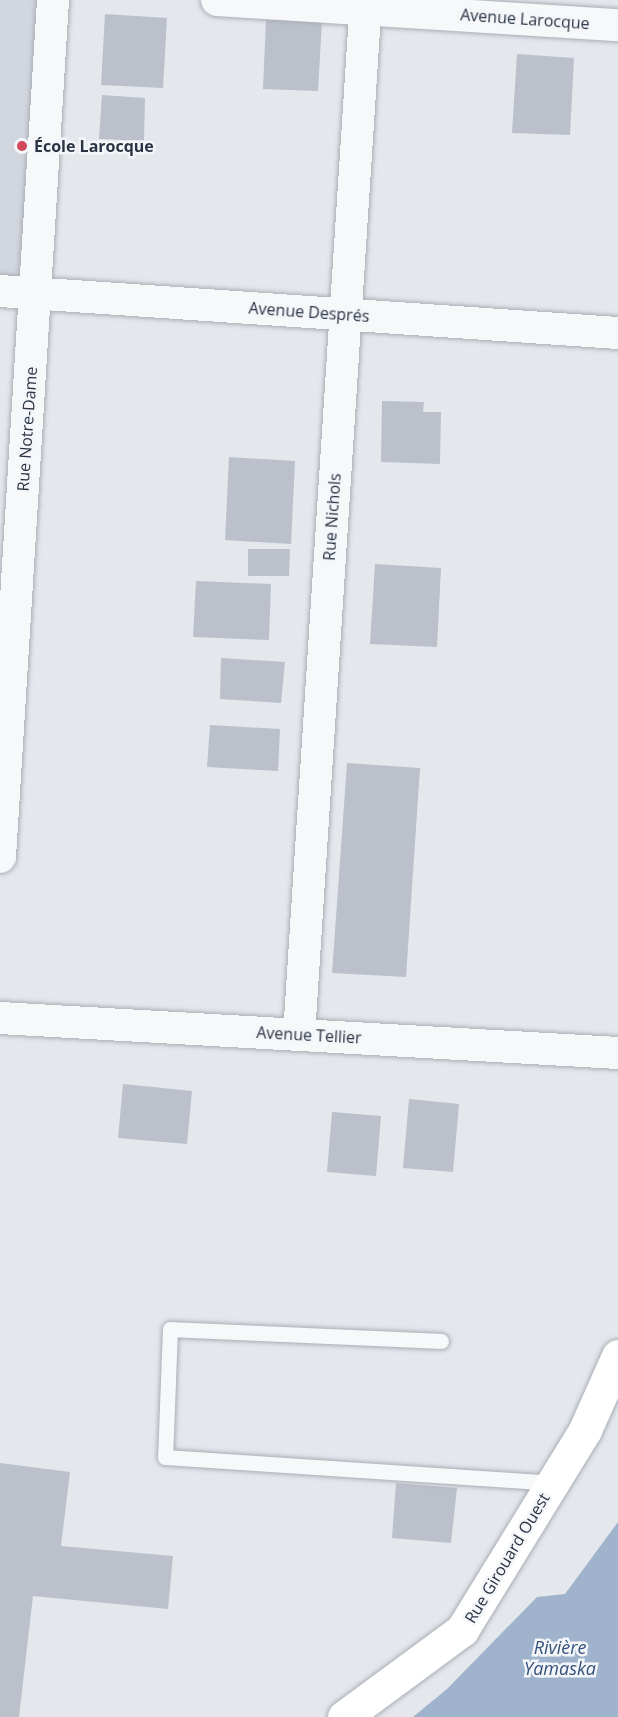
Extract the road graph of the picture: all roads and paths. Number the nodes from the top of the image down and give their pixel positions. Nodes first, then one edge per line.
1 (53, 0) edge
2 (217, 0) edge
3 (366, 5) edge
4 (618, 25) edge
5 (0, 291) edge
6 (35, 294) junction
7 (345, 315) junction
8 (618, 333) edge
9 (0, 857) edge
10 (0, 1018) edge
11 (298, 1035) junction
12 (618, 1053) edge
13 (441, 1341) dead end
14 (618, 1356) edge
15 (552, 1483) junction
16 (344, 1717) edge

1 - 6 street, Rue Notre-Dame
2 - 3 street, Avenue Larocque
3 - 4 street, Avenue Larocque
3 - 7 street, Rue Nichols
5 - 6 street, Avenue Després
6 - 7 street, Avenue Després
6 - 9 street, Rue Notre-Dame
7 - 8 street, Avenue Després
7 - 11 street, Rue Nichols
10 - 11 street, Avenue Tellier
11 - 12 street, Avenue Tellier
13 - 15 lane
14 - 15 street, Rue Girouard Ouest
15 - 16 street, Rue Girouard Ouest

